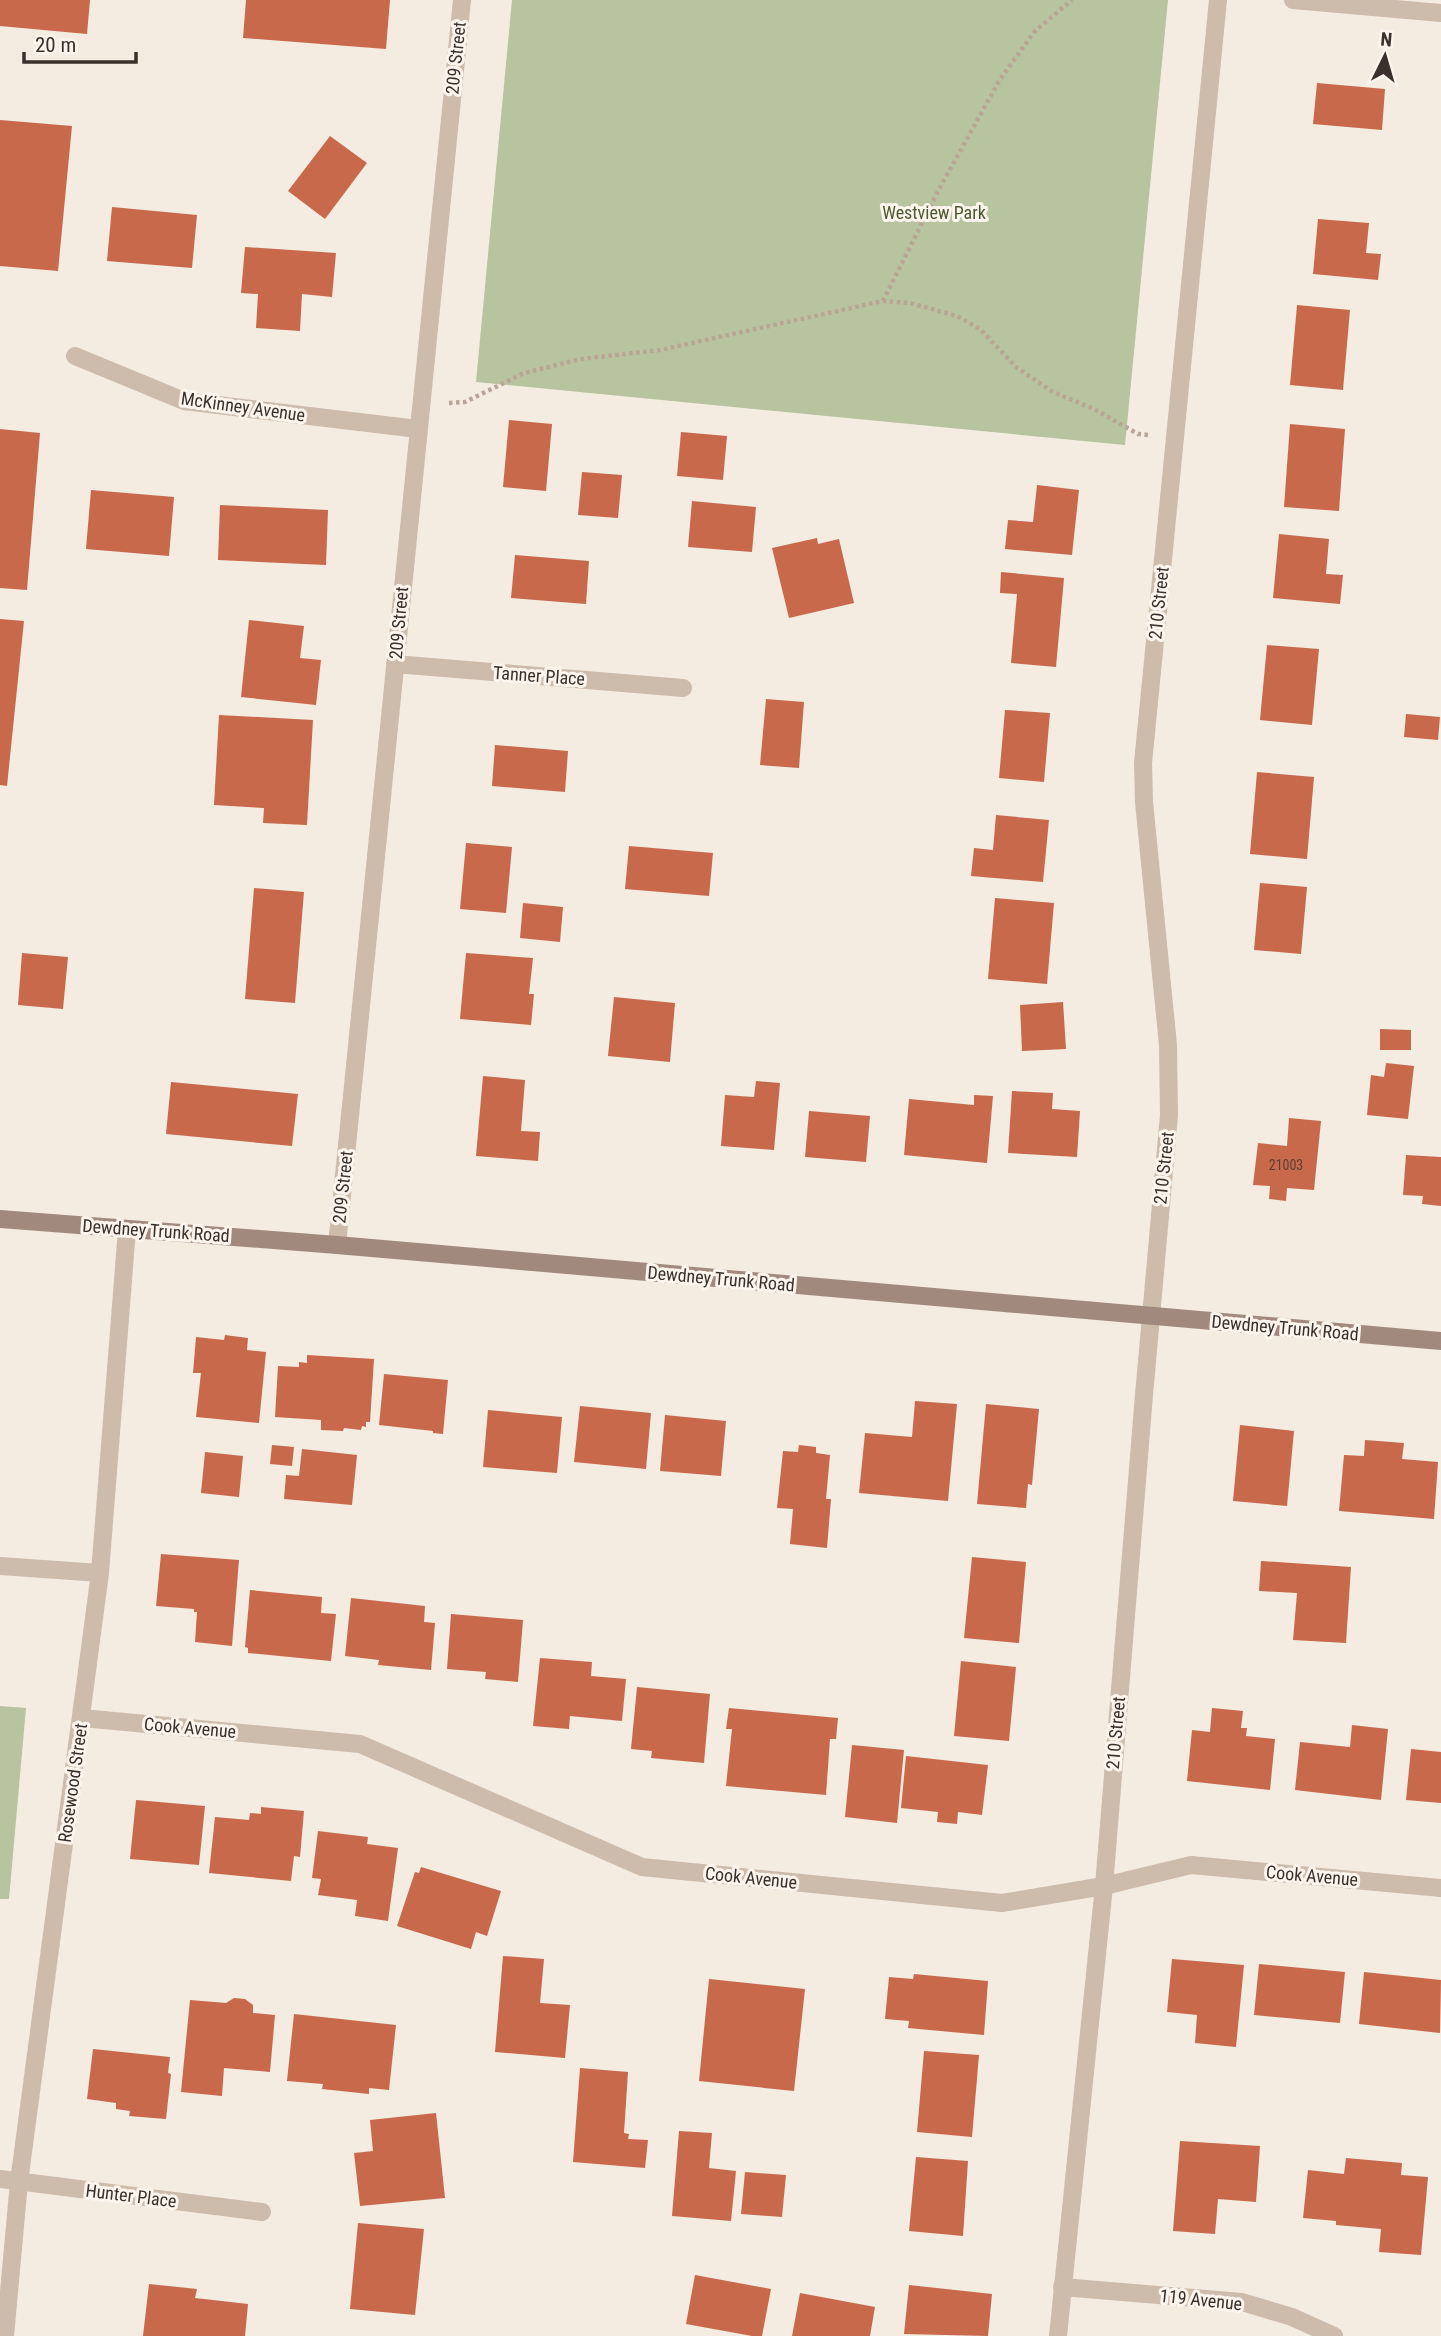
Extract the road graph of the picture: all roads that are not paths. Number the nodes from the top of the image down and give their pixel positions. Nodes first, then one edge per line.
1 (462, 0) edge
2 (1218, 0) edge
3 (1293, 0) edge
4 (1441, 13) edge
5 (75, 356) dead end
6 (418, 429) junction
7 (395, 664) junction
8 (683, 688) dead end
9 (0, 1219) edge
10 (127, 1229) junction
11 (337, 1245) junction
12 (1150, 1316) junction
13 (1441, 1340) edge
14 (0, 1566) edge
15 (100, 1573) junction
16 (82, 1718) junction
17 (1104, 1886) junction
18 (1441, 1888) edge
19 (0, 2179) edge
20 (19, 2182) junction
21 (262, 2212) dead end
22 (1062, 2287) junction
23 (5, 2336) edge
24 (1058, 2336) edge
25 (1334, 2336) edge

1 - 6 street, 209 Street
2 - 12 street, 210 Street
3 - 4 street
5 - 6 street, McKinney Avenue
6 - 7 street, 209 Street
7 - 8 street, Tanner Place
7 - 11 street, 209 Street
9 - 10 main road, Dewdney Trunk Road
10 - 11 main road, Dewdney Trunk Road
10 - 15 street, Rosewood Street
11 - 12 main road, Dewdney Trunk Road
12 - 13 main road, Dewdney Trunk Road
12 - 17 street, 210 Street
14 - 15 street
15 - 16 street, Rosewood Street
16 - 17 street, Cook Avenue
16 - 20 street, Rosewood Street
17 - 18 street, Cook Avenue
17 - 22 street, 210 Street
19 - 20 street, Hunter Place
20 - 21 street, Hunter Place
20 - 23 street, Rosewood Street
22 - 24 street, 210 Street
22 - 25 street, 119 Avenue

